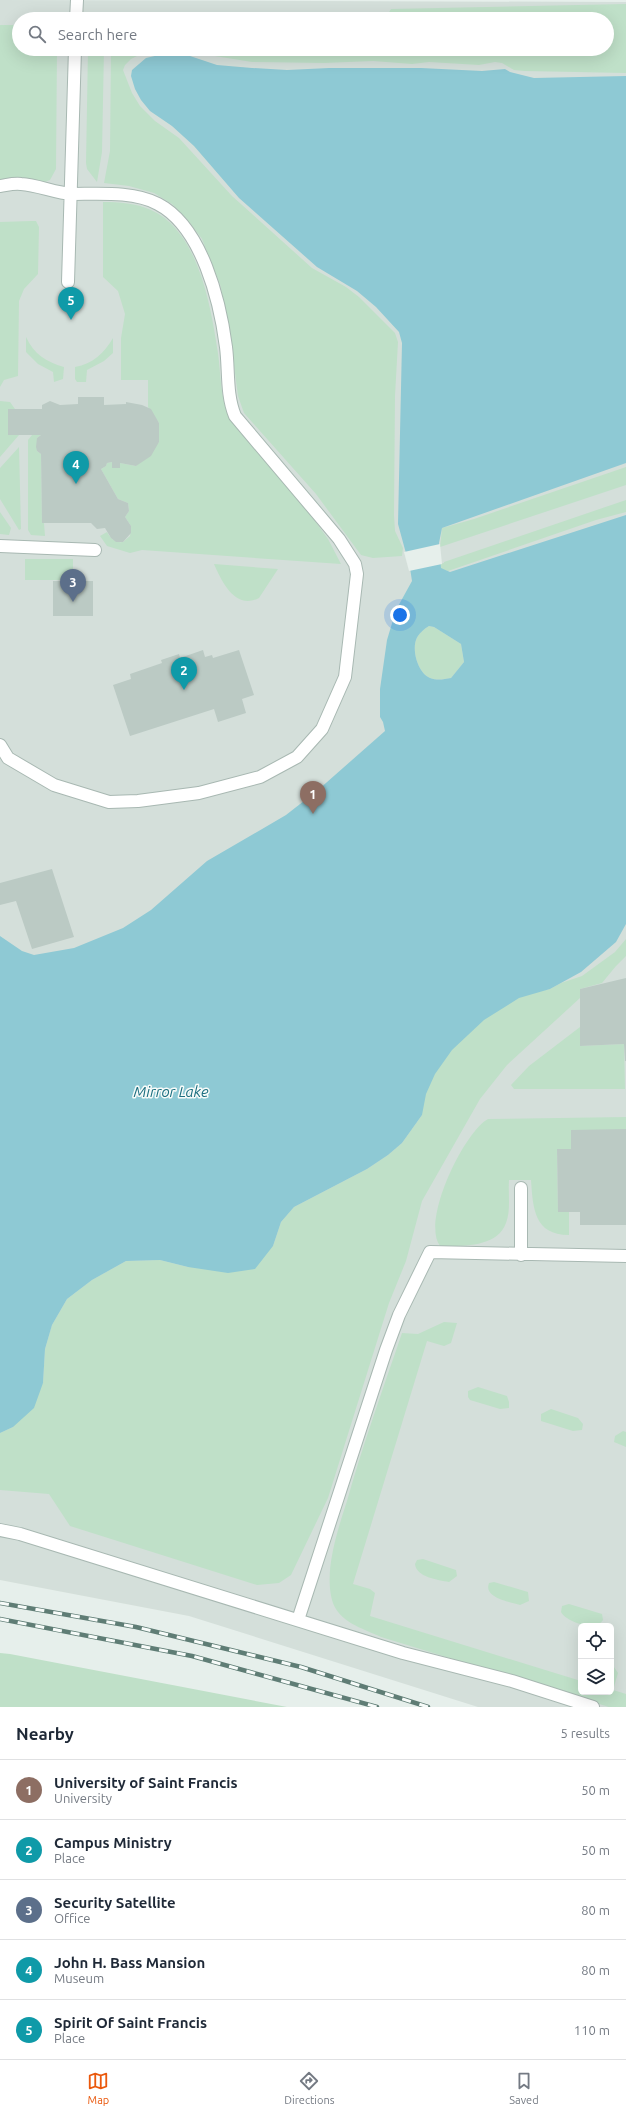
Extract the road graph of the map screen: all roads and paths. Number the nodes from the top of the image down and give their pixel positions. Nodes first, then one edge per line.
1 (76, 0) edge
2 (76, 12) edge
3 (75, 56) edge
4 (0, 186) edge
5 (69, 194) junction
6 (68, 282) dead end
7 (0, 546) edge
8 (95, 550) dead end
9 (0, 745) edge
10 (521, 1188) dead end
11 (521, 1255) junction
12 (626, 1256) edge
13 (0, 1530) edge
14 (298, 1620) junction
15 (593, 1707) edge

1 - 2 lane
3 - 5 lane
4 - 5 lane
5 - 6 lane
5 - 9 lane
7 - 8 lane
10 - 11 lane
11 - 12 lane
11 - 14 lane
13 - 14 lane
14 - 15 lane

